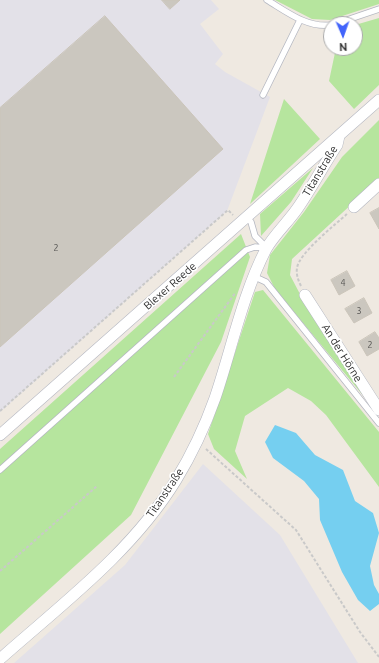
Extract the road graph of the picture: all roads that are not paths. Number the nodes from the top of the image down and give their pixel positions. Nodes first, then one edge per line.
1 (267, 0) edge
2 (379, 9) edge
3 (358, 16) edge
4 (300, 20) junction
5 (323, 26) edge
6 (263, 95) dead end
7 (379, 100) edge
8 (339, 136) junction
9 (379, 184) edge
10 (354, 207) road end
11 (243, 221) junction
12 (267, 248) junction
13 (255, 277) junction
14 (305, 295) road end
15 (379, 410) edge
16 (379, 423) edge
17 (0, 435) edge
18 (0, 470) edge
19 (0, 659) edge

1 - 4 lane
2 - 3 lane
4 - 5 lane
4 - 6 lane
7 - 8 street, Titanstraße
8 - 11 street, Blexer Reede
8 - 12 street, Titanstraße
9 - 10 street
11 - 12 lane
11 - 17 street, Blexer Reede
12 - 13 street, Titanstraße
12 - 18 lane
13 - 16 lane
13 - 19 street, Titanstraße
14 - 15 street, An der Hörne

